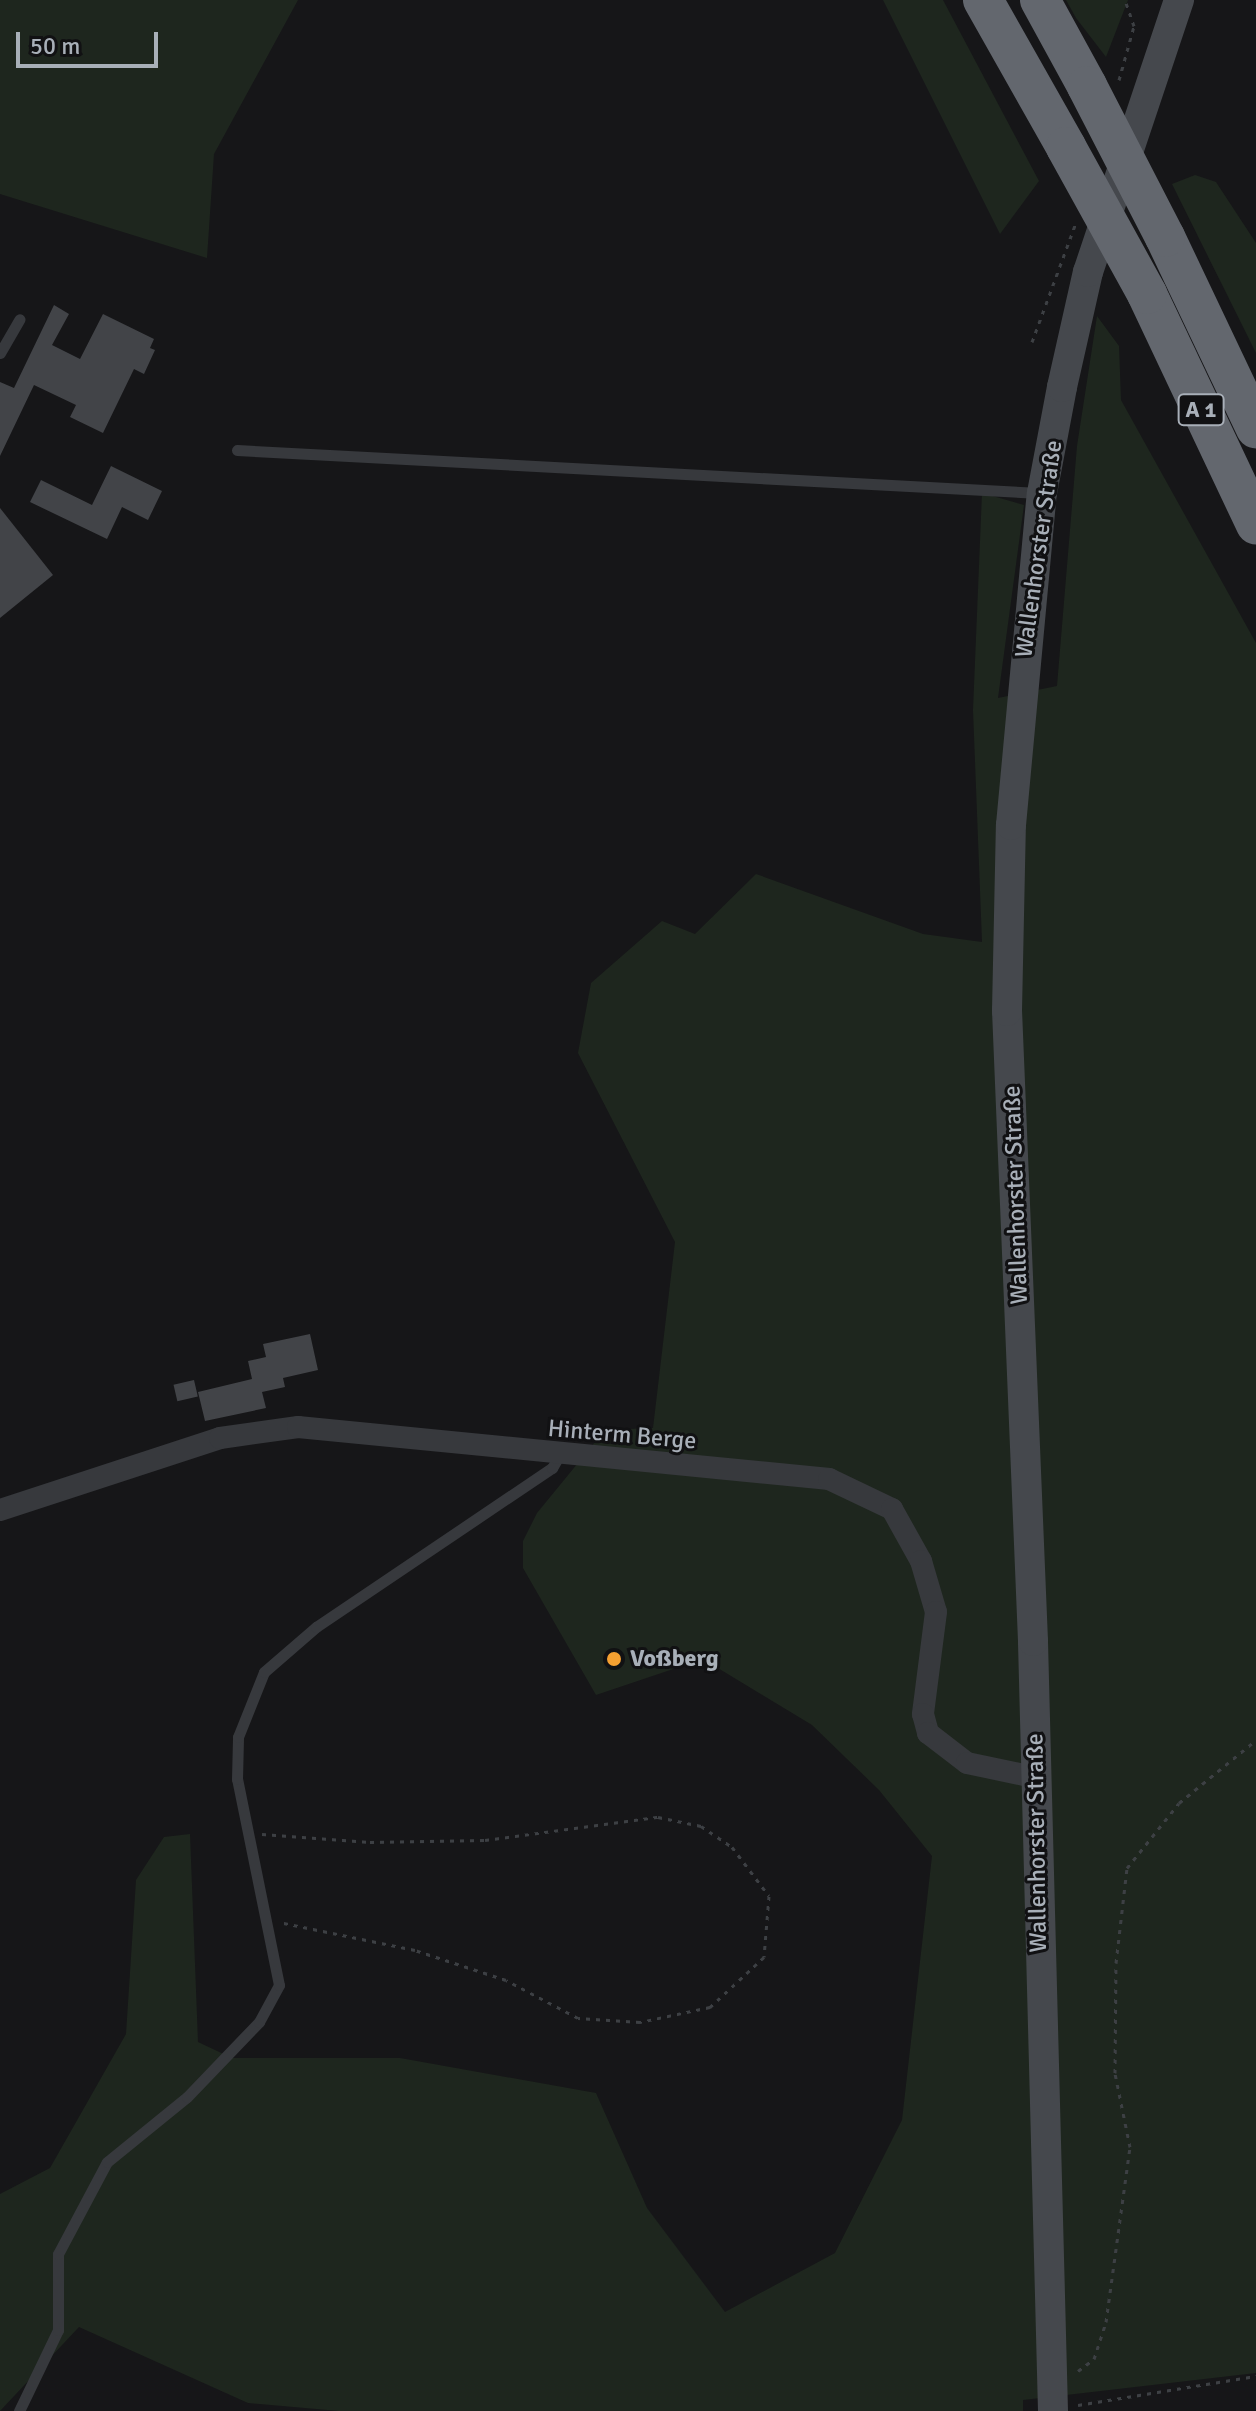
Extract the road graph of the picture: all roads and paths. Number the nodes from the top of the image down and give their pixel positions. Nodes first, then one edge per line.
1 (983, 0) edge
2 (1040, 0) edge
3 (1179, 0) edge
4 (20, 319) dead end
5 (0, 353) edge
6 (1256, 429) edge
7 (237, 450) dead end
8 (1049, 494) junction
9 (1256, 525) edge
10 (559, 1456) junction
11 (0, 1510) edge
12 (1256, 1740) edge
13 (1034, 1777) junction
14 (248, 1833) junction
15 (268, 1920) junction
16 (1051, 2374) junction
17 (1256, 2376) edge
18 (1053, 2410) edge
19 (19, 2411) edge

1 - 9 highway, A 1, bridge
2 - 6 highway, A 1, bridge
3 - 8 main road, Wallenhorster Straße
4 - 5 lane
7 - 8 lane
8 - 13 main road, Wallenhorster Straße
10 - 11 street, Hinterm Berge
10 - 13 street, Hinterm Berge
10 - 14 lane
12 - 16 path
13 - 16 main road, Wallenhorster Straße
14 - 15 lane
14 - 15 path
15 - 19 lane
16 - 18 main road, Wallenhorster Straße
17 - 18 path

